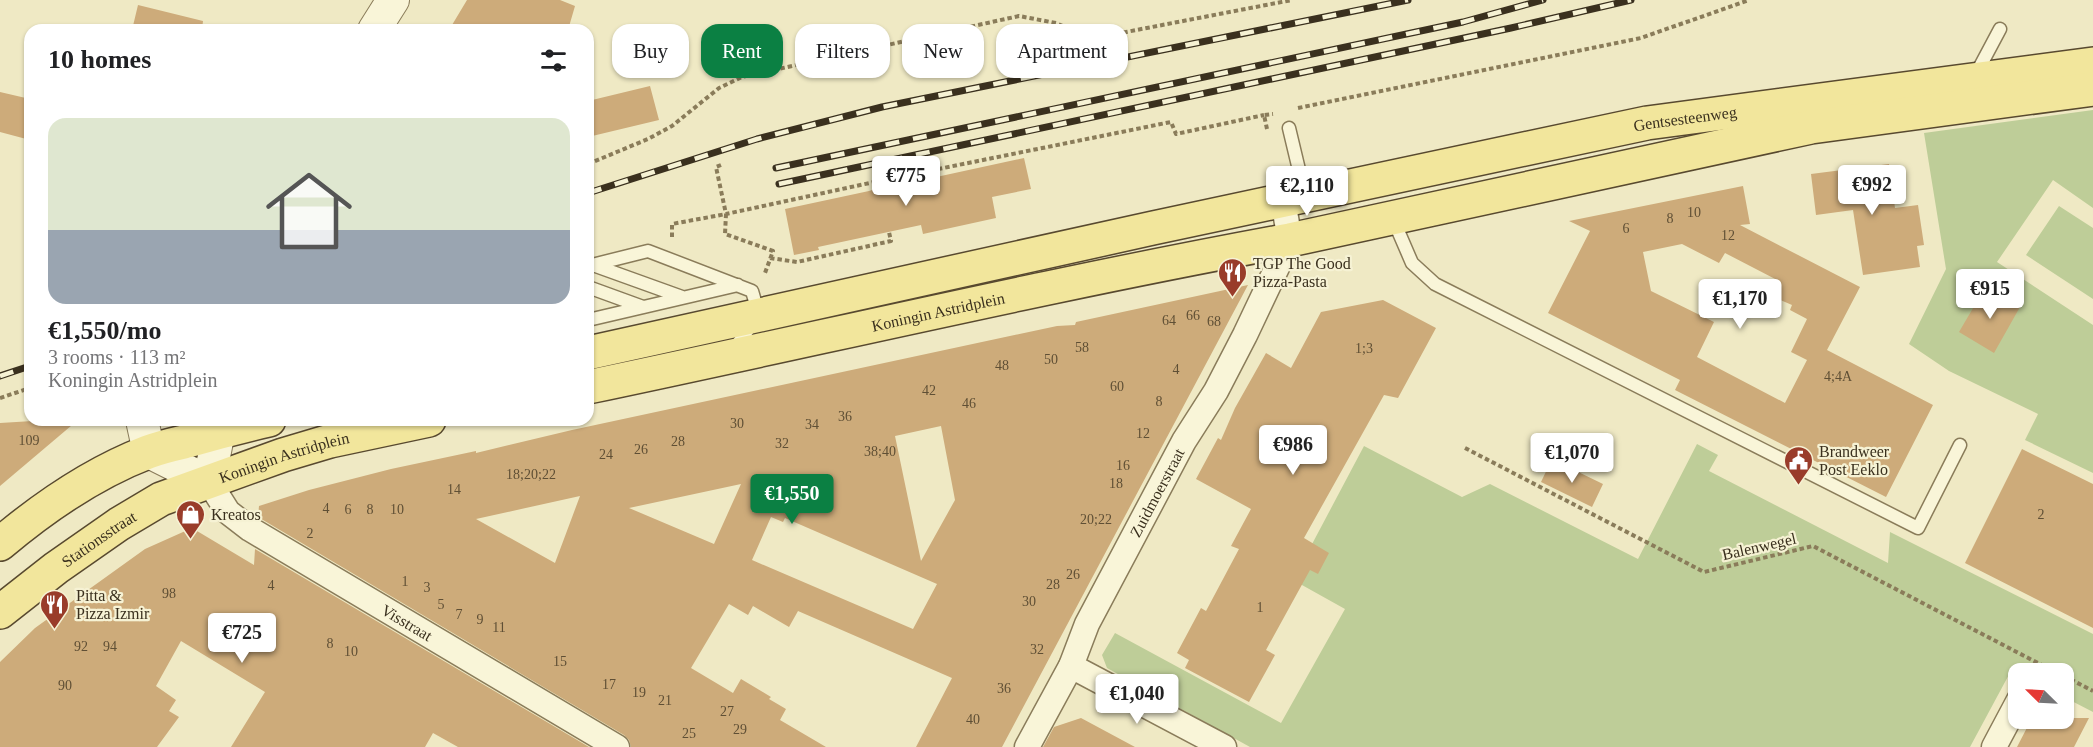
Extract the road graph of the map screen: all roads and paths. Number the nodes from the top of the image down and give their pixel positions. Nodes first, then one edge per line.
1 (393, 0) edge
2 (1292, 0) edge
3 (1749, 0) edge
4 (378, 24) edge
5 (2000, 29) dead end
6 (2093, 64) edge
7 (1973, 80) junction
8 (2093, 89) edge
9 (1287, 111) dead end
10 (1276, 113) dead end
11 (1264, 116) junction
12 (1289, 128) dead end
13 (1268, 132) dead end
14 (594, 162) edge
15 (722, 165) dead end
16 (879, 181) junction
17 (881, 191) dead end
18 (1294, 199) junction
19 (726, 214) junction
20 (1392, 218) junction
21 (672, 224) dead end
22 (889, 232) dead end
23 (1290, 240) junction
24 (770, 258) junction
25 (594, 265) edge
26 (594, 267) edge
27 (765, 273) dead end
28 (738, 285) junction
29 (594, 288) edge
30 (684, 298) junction
31 (644, 308) junction
32 (594, 312) edge
33 (759, 315) junction
34 (608, 316) junction
35 (594, 319) edge
36 (594, 352) edge
37 (728, 357) junction
38 (594, 386) edge
39 (24, 390) edge
40 (0, 398) edge
41 (143, 426) edge
42 (214, 426) edge
43 (217, 426) edge
44 (401, 426) edge
45 (1960, 445) dead end
46 (1465, 448) dead end
47 (149, 452) junction
48 (209, 482) junction
49 (0, 544) edge
50 (0, 612) edge
51 (2038, 663) edge
52 (1071, 666) junction
53 (2074, 681) edge
54 (2093, 691) edge
55 (2008, 721) edge
56 (617, 747) edge
57 (1027, 747) edge
58 (1224, 747) edge
59 (1994, 747) edge

1 - 4 street
2 - 14 path
3 - 9 path
5 - 7 lane
6 - 7 main road, Gentsesteenweg
7 - 18 main road, Gentsesteenweg
8 - 20 main road, Gentsesteenweg
10 - 11 path
11 - 13 path
11 - 16 path
12 - 18 lane
15 - 19 path
16 - 17 path
16 - 19 path
18 - 23 street
18 - 33 main road
19 - 21 path
19 - 24 path
20 - 23 main road, Gentsesteenweg
20 - 45 lane
22 - 24 path
23 - 37 main road, Koningin Astridplein
23 - 52 street, Zuidmoerstraat
24 - 27 path
25 - 28 lane
26 - 30 lane
28 - 30 lane
28 - 33 lane
29 - 31 lane
30 - 31 lane
31 - 34 lane
32 - 34 lane
33 - 36 main road
33 - 37 lane
34 - 35 lane
37 - 38 main road, Koningin Astridplein
39 - 40 path
41 - 47 street
42 - 47 main road
43 - 48 street
44 - 48 main road, Koningin Astridplein
46 - 51 path, Balenwegel
47 - 48 street
47 - 49 main road
48 - 50 main road, Stationsstraat
48 - 56 street, Visstraat
52 - 57 street, Zuidmoerstraat
52 - 58 street
53 - 54 path
55 - 59 street

